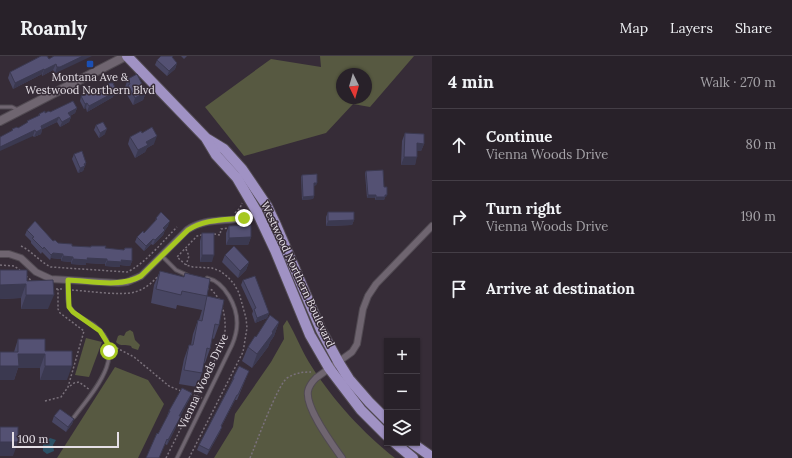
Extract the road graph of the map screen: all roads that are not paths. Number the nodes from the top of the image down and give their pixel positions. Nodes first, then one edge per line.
1 (127, 56) edge
2 (0, 107) edge
3 (19, 111) junction
4 (0, 120) edge
5 (206, 138) junction
6 (267, 206) junction
7 (257, 212) junction
8 (432, 226) edge
9 (0, 254) edge
10 (162, 256) junction
11 (192, 276) edge
12 (202, 277) edge
13 (68, 280) junction
14 (339, 363) junction
15 (329, 368) junction
16 (74, 417) edge
17 (384, 417) edge
18 (384, 433) edge
19 (399, 446) edge
20 (416, 446) edge
21 (432, 457) edge
22 (177, 458) edge
23 (342, 458) edge
24 (414, 458) edge

1 - 3 street
1 - 5 main road, Westwood Northern Boulevard
2 - 3 lane
3 - 4 street
5 - 6 main road, Westwood Northern Boulevard
5 - 7 main road, Westwood Northern Boulevard
6 - 7 street
6 - 14 main road, Westwood Northern Boulevard
7 - 10 street
7 - 15 main road, Westwood Northern Boulevard
8 - 14 street
9 - 13 street
10 - 11 lane
10 - 13 street
12 - 22 lane, Vienna Woods Drive
13 - 16 lane
14 - 15 street
14 - 17 main road, Westwood Northern Boulevard
15 - 18 main road, Westwood Northern Boulevard
15 - 23 street
19 - 24 main road
20 - 21 main road

